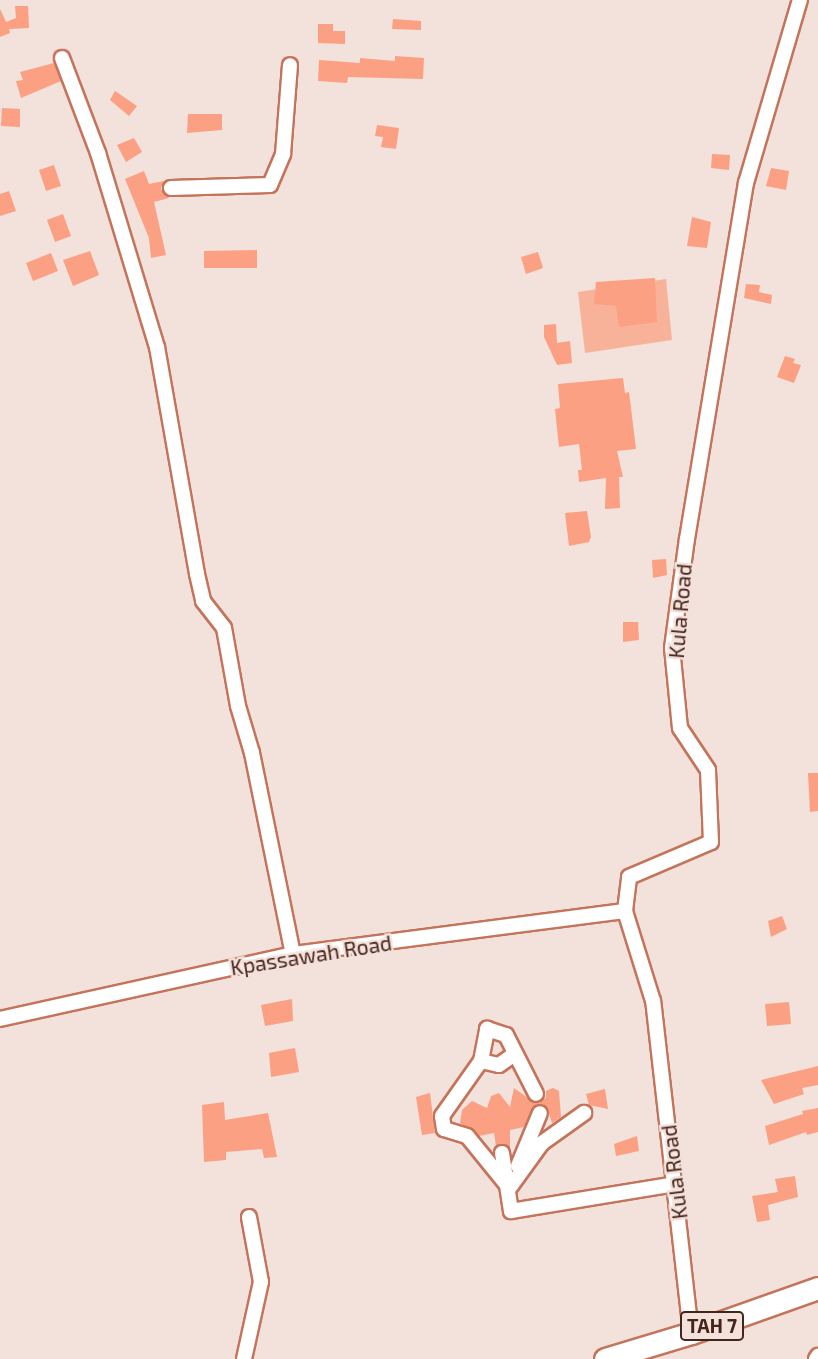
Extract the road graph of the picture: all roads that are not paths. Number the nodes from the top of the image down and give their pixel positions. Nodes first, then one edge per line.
1 (800, 0) edge
2 (62, 58) dead end
3 (290, 65) dead end
4 (171, 188) dead end
5 (625, 911) junction
6 (293, 954) junction
7 (0, 1019) edge
8 (515, 1054) junction
9 (481, 1061) junction
10 (536, 1094) dead end
11 (540, 1113) dead end
12 (584, 1113) dead end
13 (502, 1153) dead end
14 (676, 1184) junction
15 (507, 1188) junction
16 (249, 1217) dead end
17 (818, 1288) edge
18 (691, 1333) junction
19 (245, 1358) edge
20 (605, 1359) edge

1 - 5 street, Kula Road
2 - 6 street
3 - 4 street
5 - 6 street, Kpassawah Road
5 - 14 street, Kula Road
6 - 7 street, Kpassawah Road
8 - 9 street
8 - 9 street
8 - 10 street
9 - 15 street
11 - 15 street
12 - 15 street
13 - 15 street
14 - 15 street
14 - 18 street, Kula Road
16 - 19 street
17 - 18 highway, TAH 7
18 - 20 highway, TAH 7

